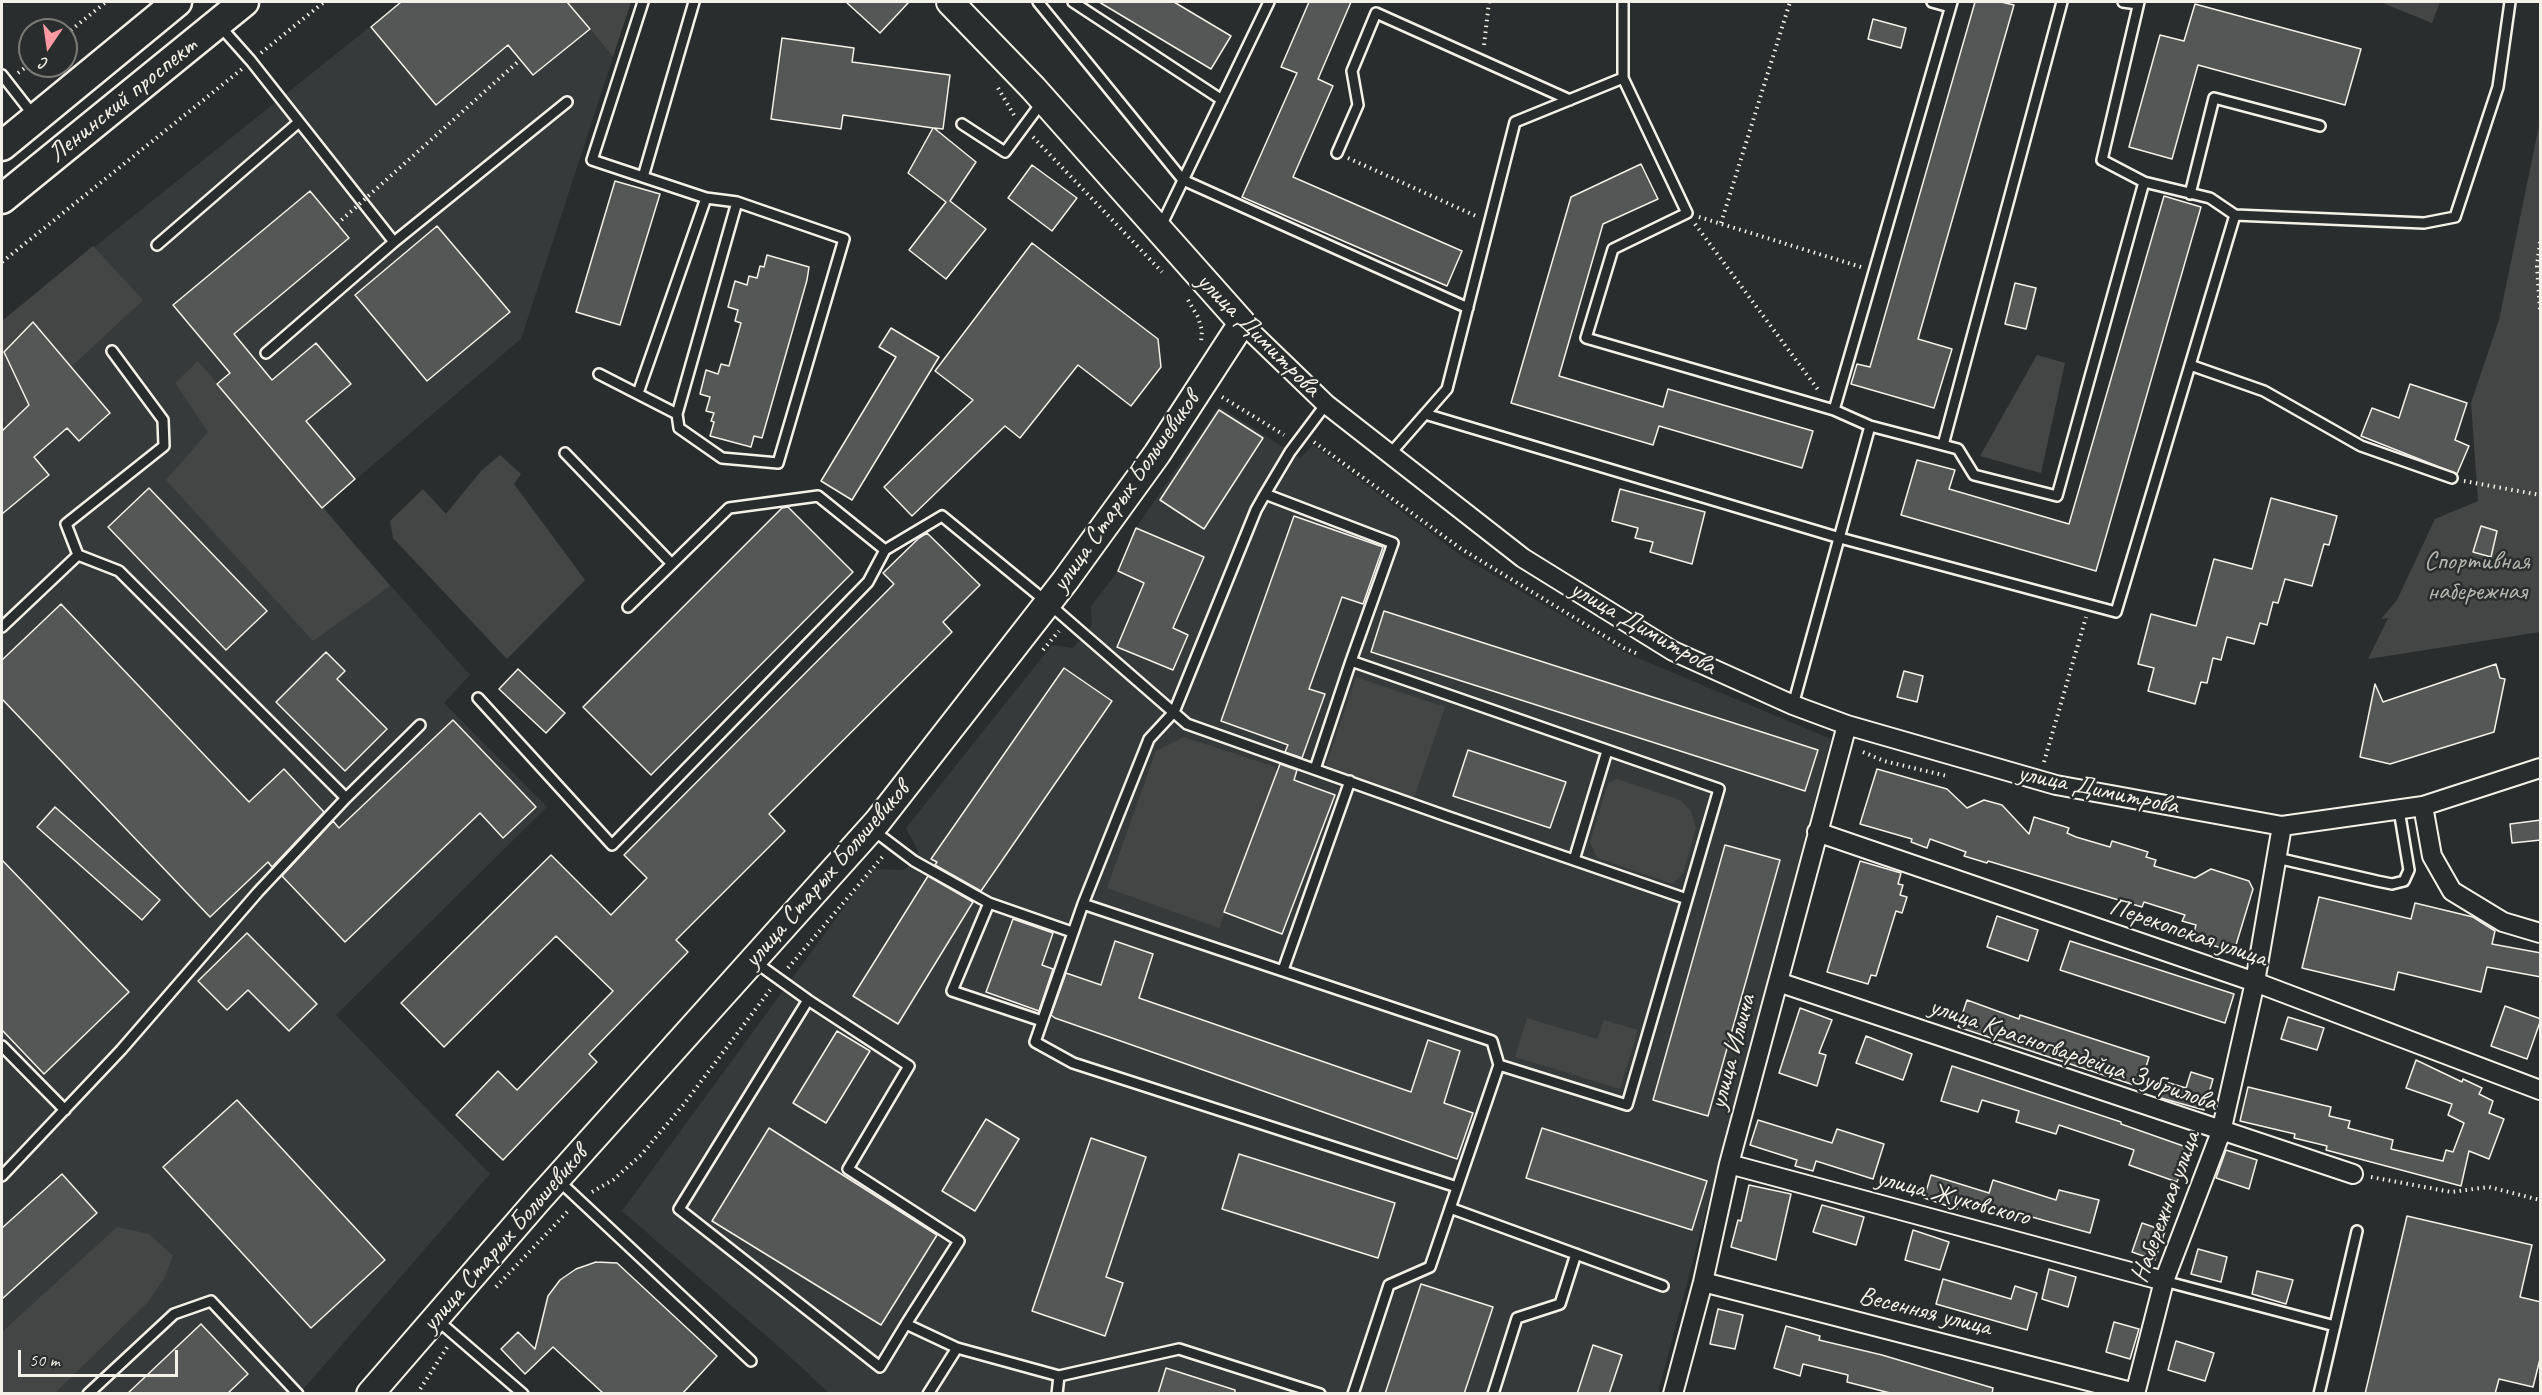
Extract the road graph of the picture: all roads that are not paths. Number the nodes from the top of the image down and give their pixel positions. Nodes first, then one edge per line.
1 (177, 2) edge
2 (244, 2) edge
3 (643, 2) edge
4 (694, 2) edge
5 (953, 2) edge
6 (1038, 2) edge
7 (1073, 2) edge
8 (1269, 2) edge
9 (1623, 2) edge
10 (1932, 2) edge
11 (2062, 2) edge
12 (2123, 2) edge
13 (2510, 2) edge
14 (2139, 3) edge
15 (1951, 4) edge
16 (218, 23) junction
17 (2, 75) edge
18 (1623, 78) junction
19 (1043, 100) junction
20 (1221, 100) junction
21 (1570, 100) junction
22 (567, 102) dead end
23 (36, 118) junction
24 (299, 122) junction
25 (962, 124) dead end
26 (2320, 126) dead end
27 (2, 146) edge
28 (1337, 153) road end
29 (643, 177) junction
30 (1183, 180) junction
31 (2144, 182) junction
32 (2190, 194) junction
33 (706, 198) junction
34 (2, 199) edge
35 (736, 202) junction
36 (2235, 215) junction
37 (1158, 231) junction
38 (394, 242) junction
39 (157, 245) dead end
40 (1468, 308) junction
41 (1242, 323) junction
42 (112, 351) dead end
43 (266, 353) dead end
44 (2190, 365) junction
45 (599, 374) dead end
46 (638, 393) junction
47 (1326, 404) junction
48 (1834, 410) junction
49 (677, 414) junction
50 (1425, 414) junction
51 (1870, 426) junction
52 (1942, 445) junction
53 (565, 453) dead end
54 (1390, 454) junction
55 (2452, 478) road end
56 (1265, 494) junction
57 (1840, 538) junction
58 (885, 550) junction
59 (78, 555) junction
60 (672, 564) junction
61 (1048, 603) junction
62 (628, 607) dead end
63 (2, 627) edge
64 (1351, 662) junction
65 (478, 698) dead end
66 (1793, 705) junction
67 (1174, 712) junction
68 (420, 725) dead end
69 (1847, 725) junction
70 (1607, 752) junction
71 (2541, 768) edge
72 (1315, 769) junction
73 (1350, 782) junction
74 (346, 798) junction
75 (2423, 806) junction
76 (2398, 810) junction
77 (2282, 826) junction
78 (871, 829) junction
79 (1817, 831) junction
80 (2277, 858) junction
81 (1574, 860) junction
82 (1687, 898) junction
83 (989, 903) junction
84 (1083, 904) junction
85 (1072, 932) junction
86 (2541, 933) edge
87 (753, 960) junction
88 (1283, 970) junction
89 (1778, 982) junction
90 (2255, 982) junction
91 (808, 1000) junction
92 (1042, 1021) junction
93 (2, 1046) edge
94 (1499, 1065) junction
95 (2541, 1090) edge
96 (65, 1110) junction
97 (2222, 1132) junction
98 (1729, 1164) junction
99 (2353, 1174) road end
100 (2, 1176) edge
101 (558, 1179) junction
102 (1457, 1187) junction
103 (1450, 1208) junction
104 (2357, 1231) dead end
105 (1576, 1254) junction
106 (2164, 1281) junction
107 (1703, 1282) junction
108 (1663, 1286) dead end
109 (435, 1318) junction
110 (906, 1324) junction
111 (2335, 1326) junction
112 (957, 1348) junction
113 (751, 1361) dead end
114 (1059, 1376) junction
115 (2135, 1393) edge
116 (88, 1394) edge
117 (298, 1394) edge
118 (370, 1394) edge
119 (523, 1394) edge
120 (928, 1394) edge
121 (1057, 1394) edge
122 (1320, 1394) edge
123 (1353, 1394) edge
124 (1493, 1394) edge
125 (1673, 1394) edge
126 (2319, 1394) edge

1 - 23 main road, Ленинский проспект
2 - 16 main road, Ленинский проспект
3 - 29 lane
4 - 29 lane
5 - 19 street, улица Димитрова
6 - 30 lane
7 - 20 lane
8 - 20 lane
9 - 18 lane
10 - 15 lane
11 - 52 lane
12 - 14 lane
13 - 36 lane
14 - 31 lane
15 - 48 lane
16 - 24 lane
16 - 34 main road, Ленинский проспект
17 - 23 lane
18 - 21 lane
18 - 48 lane
19 - 25 lane
19 - 37 street, улица Димитрова
20 - 30 lane
21 - 28 lane
21 - 40 lane
22 - 38 lane
23 - 27 main road, Ленинский проспект
24 - 38 lane
24 - 39 lane
26 - 32 lane
29 - 33 lane
30 - 37 lane
30 - 40 lane
31 - 32 lane
31 - 52 lane
32 - 36 lane
33 - 35 lane
33 - 46 lane
35 - 49 lane
35 - 49 lane
36 - 44 lane
37 - 41 street, улица Димитрова
38 - 43 lane
40 - 50 lane
41 - 47 street, улица Димитрова
41 - 61 street, улица Старых Большевиков
42 - 59 lane
44 - 55 lane
44 - 57 lane
45 - 46 lane
46 - 49 lane
47 - 54 street, улица Димитрова
47 - 56 lane
48 - 51 lane
50 - 54 lane
50 - 57 lane
51 - 52 lane
51 - 57 lane
53 - 60 lane
54 - 66 street, улица Димитрова
56 - 64 lane
56 - 67 lane
57 - 66 lane
58 - 60 lane
58 - 61 lane
58 - 65 lane
59 - 63 lane
59 - 74 lane
60 - 62 lane
61 - 67 lane
61 - 78 street, улица Старых Большевиков
64 - 70 lane
64 - 72 lane
66 - 69 street, улица Димитрова
67 - 72 lane
67 - 84 lane
68 - 74 lane
69 - 77 street, улица Димитрова
69 - 79 street, улица Ильича
70 - 81 lane
70 - 82 lane
71 - 75 street, улица Димитрова
72 - 73 lane
73 - 81 lane
73 - 88 lane
74 - 96 lane
75 - 76 street, улица Димитрова
75 - 86 street
76 - 77 street, улица Димитрова
76 - 80 lane
77 - 80 street, Набережная улица
78 - 83 lane
78 - 87 street, улица Старых Большевиков
79 - 89 street, улица Ильича
79 - 90 street, Перекопская улица
80 - 90 street, Набережная улица
81 - 82 lane
82 - 94 lane
83 - 85 lane
83 - 92 lane
84 - 85 lane
84 - 88 lane
85 - 92 lane
87 - 91 lane
87 - 101 street, улица Старых Большевиков
88 - 94 lane
89 - 97 street, улица Красногвардейца Зубрилова
89 - 98 street, улица Ильича
90 - 95 street, Перекопская улица
90 - 97 street, Набережная улица
91 - 110 lane
91 - 110 lane
92 - 102 lane
93 - 96 lane
94 - 102 lane
96 - 100 lane
97 - 99 street, улица Красногвардейца Зубрилова
97 - 106 street, Набережная улица
98 - 106 street, улица Жуковского
98 - 107 street, улица Ильича
101 - 109 street, улица Старых Большевиков
101 - 113 lane
102 - 103 lane
103 - 105 lane
103 - 123 lane
104 - 111 lane
105 - 108 lane
105 - 124 lane
106 - 111 lane
106 - 115 street, Набережная улица
107 - 115 street, Весенняя улица
107 - 125 street, улица Ильича
109 - 118 street, улица Старых Большевиков
109 - 119 lane
110 - 112 lane
111 - 126 lane
112 - 114 lane
112 - 120 lane
114 - 121 lane
114 - 122 lane
116 - 117 lane

